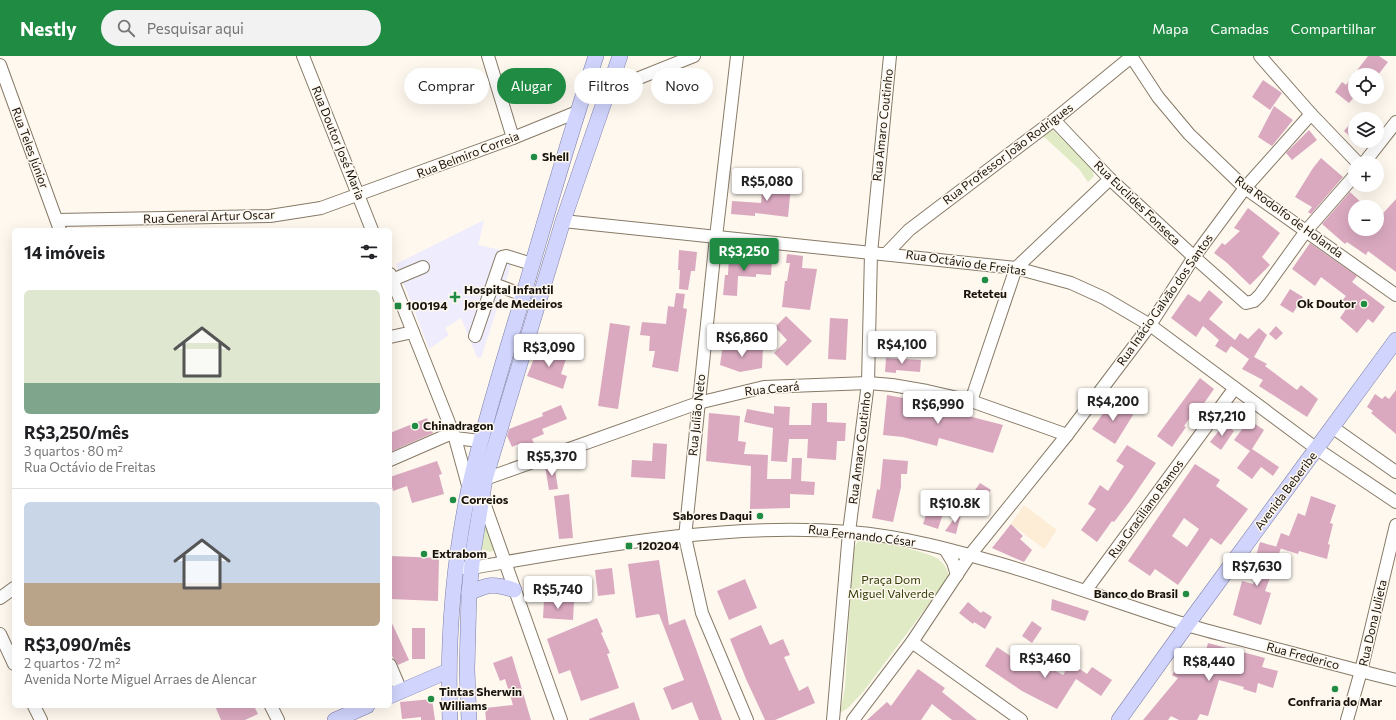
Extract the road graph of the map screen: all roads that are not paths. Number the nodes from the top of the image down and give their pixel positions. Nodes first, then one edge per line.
1 (303, 56) edge
2 (488, 56) edge
3 (596, 56) edge
4 (620, 56) edge
5 (694, 56) edge
6 (738, 56) edge
7 (890, 56) edge
8 (1131, 56) edge
9 (1260, 56) edge
10 (0, 65) edge
11 (616, 68) edge
12 (643, 76) edge
13 (604, 104) edge
14 (577, 112) junction
15 (1311, 114) junction
16 (1054, 120) junction
17 (1396, 122) edge
18 (513, 138) junction
19 (1351, 156) edge
20 (1369, 156) edge
21 (1110, 179) junction
22 (1348, 182) edge
23 (1245, 188) junction
24 (359, 196) junction
25 (563, 220) junction
26 (59, 225) edge
27 (371, 228) edge
28 (1306, 231) junction
29 (716, 237) junction
30 (870, 253) junction
31 (887, 253) junction
32 (1194, 257) junction
33 (532, 264) junction
34 (423, 267) dead end
35 (1016, 268) junction
36 (392, 277) edge
37 (392, 280) edge
38 (494, 284) junction
39 (523, 295) junction
40 (1396, 295) edge
41 (1150, 325) junction
42 (413, 332) junction
43 (475, 336) dead end
44 (392, 337) edge
45 (1396, 340) edge
46 (868, 383) junction
47 (1234, 389) junction
48 (971, 401) junction
49 (698, 403) junction
50 (1332, 427) junction
51 (1067, 435) junction
52 (454, 436) junction
53 (480, 441) junction
54 (1316, 449) junction
55 (392, 459) edge
56 (1396, 472) edge
57 (485, 479) junction
58 (469, 489) junction
59 (482, 497) junction
60 (1396, 502) edge
61 (1396, 525) edge
62 (849, 532) junction
63 (685, 536) junction
64 (945, 549) junction
65 (970, 555) junction
66 (504, 562) junction
67 (456, 568) junction
68 (471, 568) junction
69 (956, 576) junction
70 (12, 589) edge
71 (514, 590) junction
72 (1086, 590) junction
73 (469, 593) junction
74 (0, 598) edge
75 (1186, 625) junction
76 (0, 634) edge
77 (912, 642) junction
78 (12, 660) edge
79 (448, 671) junction
80 (1361, 672) junction
81 (392, 675) edge
82 (1396, 680) edge
83 (396, 694) edge
84 (35, 708) edge
85 (272, 708) edge
86 (362, 708) edge
87 (41, 720) edge
88 (278, 720) edge
89 (335, 720) edge
90 (450, 720) edge
91 (469, 720) edge
92 (561, 720) edge
93 (747, 720) edge
94 (828, 720) edge
95 (834, 720) edge
96 (853, 720) edge
97 (1021, 720) edge
98 (1119, 720) edge
99 (1347, 720) edge

1 - 24 street, Rua Doutor José Maria
2 - 18 street
3 - 14 main road
4 - 11 main road
5 - 12 street
6 - 29 street, Rua Julião Neto
7 - 30 street, Rua Amaro Coutinho
8 - 16 street, Rua Professor João Rodrigues
8 - 23 street, Rua Rodolfo de Holanda
9 - 15 street
10 - 26 street, Rua Teles Júnior
13 - 25 main road
14 - 18 street, Rua Belmiro Correia
14 - 33 main road
15 - 19 street
15 - 23 street, Rua Inácio Galvão dos Santos
16 - 21 street, Rua Euclides Fonseca
16 - 31 street, Rua Professor João Rodrigues
17 - 20 street
18 - 24 street, Rua Belmiro Correia
21 - 32 street, Rua Euclides Fonseca
21 - 35 street
22 - 28 street
23 - 28 street, Rua Rodolfo de Holanda
23 - 32 street, Rua Inácio Galvão dos Santos
24 - 26 street, Rua General Artur Oscar
24 - 27 street, Rua Doutor José Maria
25 - 29 street, Rua Octávio de Freitas
25 - 57 main road
28 - 32 street, Rua Euclides Fonseca
28 - 40 street, Rua Rodolfo de Holanda
29 - 30 street, Rua Octávio de Freitas
29 - 49 street, Rua Julião Neto
30 - 31 street, Rua Octávio de Freitas
30 - 46 street, Rua Amaro Coutinho
31 - 35 street, Rua Octávio de Freitas
32 - 41 street, Rua Inácio Galvão dos Santos
33 - 38 street
33 - 39 main road
34 - 36 street
35 - 41 street, Rua Octávio de Freitas
35 - 48 street
37 - 42 street
38 - 39 street
38 - 43 street
39 - 53 main road
41 - 47 street, Rua Octávio de Freitas
41 - 51 street, Rua Inácio Galvão dos Santos
42 - 44 street
42 - 52 street
45 - 50 main road, Avenida Beberibe
46 - 48 street, Rua Ceará
46 - 49 street, Rua Ceará
46 - 62 street, Rua Amaro Coutinho
47 - 54 street, Rua Octávio de Freitas
47 - 72 street, Rua Graciliano Ramos
48 - 51 street, Rua Ceará
49 - 57 street, Rua Ceará
49 - 63 street, Rua Julião Neto
50 - 54 main road, Avenida Beberibe
50 - 56 street
51 - 65 street, Rua Inácio Galvão dos Santos
52 - 53 street
52 - 55 street
52 - 58 street
53 - 58 main road
54 - 60 street, Rua Octávio de Freitas
54 - 75 main road, Avenida Beberibe
57 - 59 main road
58 - 67 main road
59 - 66 street
59 - 68 main road
61 - 80 street, Rua Dona Julieta
62 - 63 street, Rua Fernando César
62 - 64 street, Rua Fernando César
62 - 95 street, Rua Amaro Coutinho
63 - 66 street, Rua Fernando César
63 - 93 street, Rua Julião Neto
64 - 65 street, Rua Fernando César
64 - 69 street
65 - 69 street, Rua Inácio Galvão dos Santos
65 - 72 street, Rua Fernando César
66 - 68 street, Rua Fernando César
66 - 71 street
67 - 68 street, Rua Fernando César
67 - 79 main road
68 - 73 main road
69 - 77 street, Rua Inácio Galvão dos Santos
70 - 74 street
71 - 73 main road
71 - 92 street
72 - 75 street, Rua Fernando César
73 - 91 main road
75 - 80 street, Rua Frederico
75 - 98 main road, Avenida Beberibe
76 - 78 street
77 - 96 street, Rua Inácio Galvão dos Santos
77 - 97 street
79 - 83 main road
79 - 90 main road
80 - 82 street, Rua Frederico
80 - 99 street, Rua Dona Julieta
81 - 83 street
84 - 87 street
85 - 88 street
86 - 89 main road
94 - 95 street

